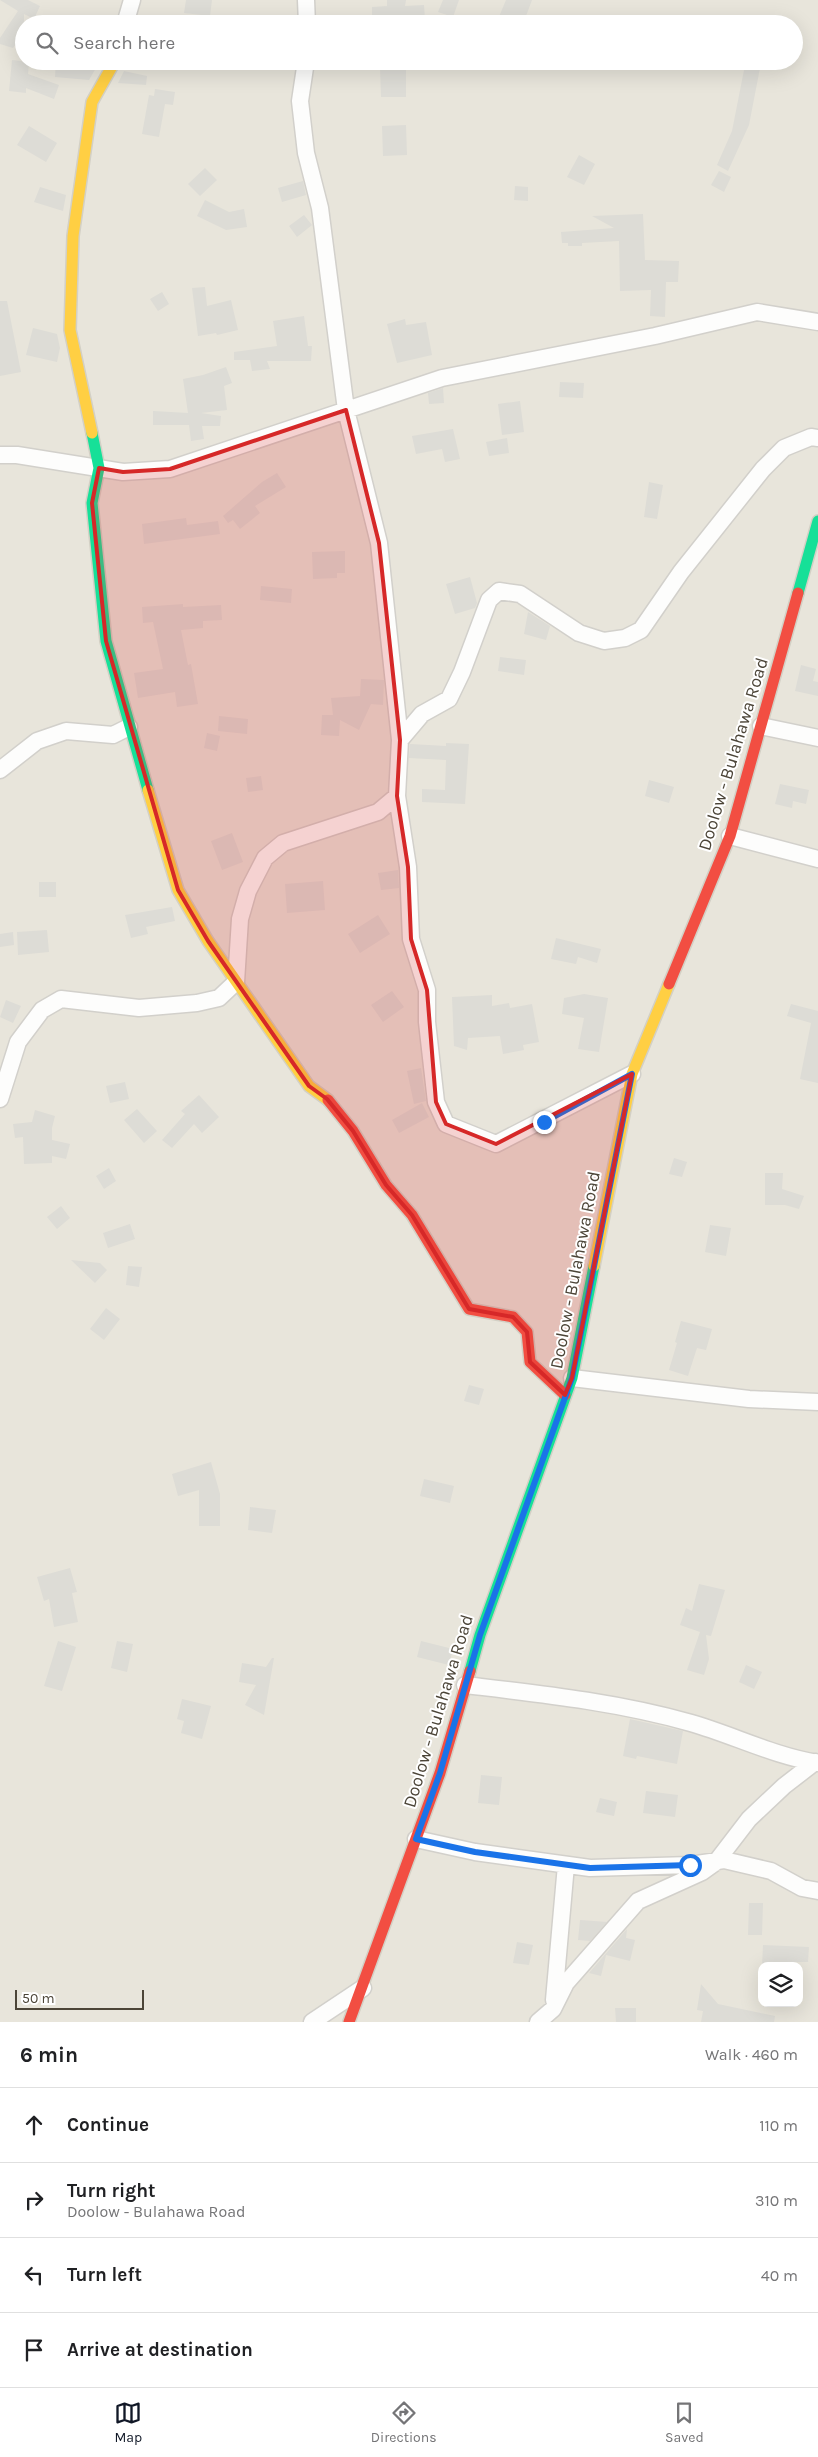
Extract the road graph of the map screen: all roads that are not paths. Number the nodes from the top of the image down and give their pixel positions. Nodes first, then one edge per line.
1 (132, 0) edge
2 (306, 0) edge
3 (128, 15) edge
4 (307, 15) edge
5 (110, 70) edge
6 (305, 70) edge
7 (818, 322) edge
8 (346, 410) junction
9 (818, 438) edge
10 (0, 454) edge
11 (99, 468) junction
12 (818, 521) edge
13 (761, 726) junction
14 (129, 728) junction
15 (818, 738) edge
16 (400, 740) junction
17 (0, 770) edge
18 (397, 796) junction
19 (730, 836) junction
20 (818, 859) edge
21 (236, 982) junction
22 (632, 1074) junction
23 (0, 1099) edge
24 (572, 1378) junction
25 (564, 1395) junction
26 (818, 1402) edge
27 (465, 1685) junction
28 (816, 1762) edge
29 (416, 1839) junction
30 (716, 1862) junction
31 (566, 1865) junction
32 (818, 1891) edge
33 (363, 1988) junction
34 (553, 2016) edge
35 (312, 2022) edge
36 (350, 2022) edge
37 (538, 2022) edge

1 - 3 street
2 - 4 street
5 - 11 main road
6 - 8 street
7 - 8 street
8 - 11 street
8 - 16 street
9 - 16 street
10 - 11 street
11 - 14 main road
12 - 13 main road, Doolow - Bulahawa Road
13 - 15 street
13 - 19 main road, Doolow - Bulahawa Road
14 - 17 street
14 - 21 main road
16 - 18 street
18 - 21 street
18 - 22 street
19 - 20 street
19 - 22 main road, Doolow - Bulahawa Road
21 - 23 street
21 - 25 main road
22 - 24 main road, Doolow - Bulahawa Road
24 - 25 main road, Doolow - Bulahawa Road
24 - 26 street
25 - 27 main road, Doolow - Bulahawa Road
27 - 28 street
27 - 29 main road, Doolow - Bulahawa Road
28 - 30 street
29 - 31 street
29 - 33 main road, Doolow - Bulahawa Road
30 - 31 street
30 - 32 street
30 - 34 street
31 - 34 street
33 - 35 street
33 - 36 main road, Doolow - Bulahawa Road
34 - 37 street

